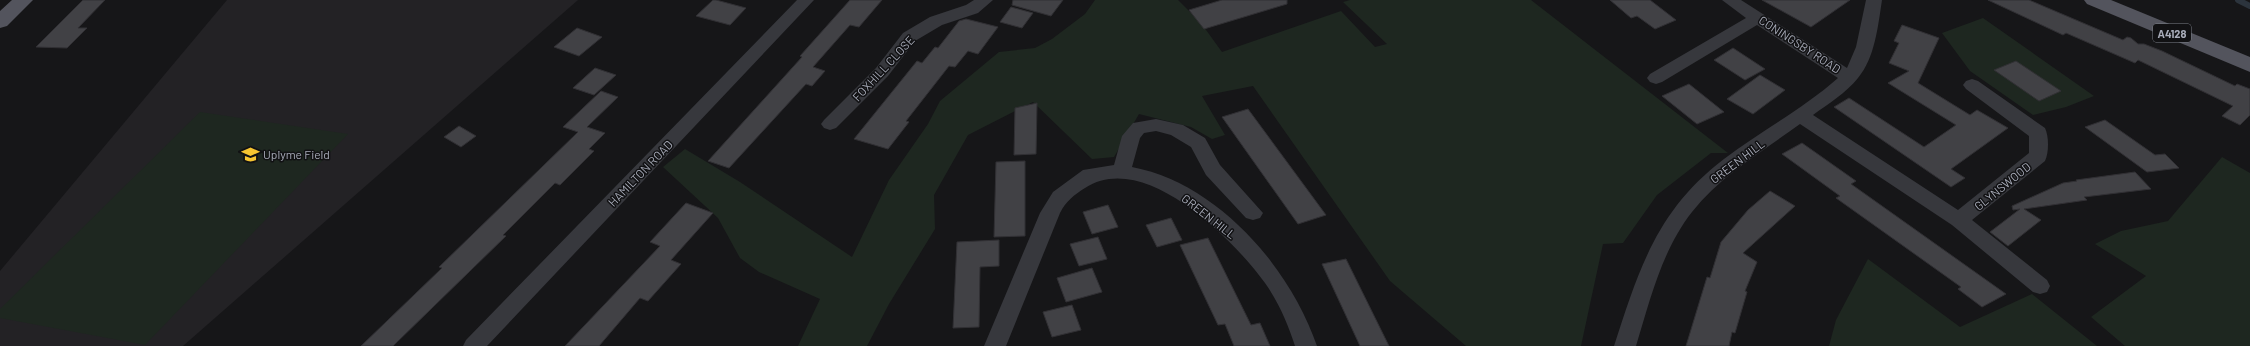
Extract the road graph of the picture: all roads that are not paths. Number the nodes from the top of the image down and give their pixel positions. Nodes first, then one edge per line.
1 (23, 0) edge
2 (806, 0) edge
3 (985, 0) edge
4 (1730, 0) edge
5 (1874, 0) edge
6 (2094, 0) edge
7 (1759, 17) junction
8 (0, 22) edge
9 (2250, 65) edge
10 (1849, 77) junction
11 (1656, 78) dead end
12 (1972, 85) dead end
13 (1801, 116) junction
14 (830, 124) dead end
15 (1122, 170) junction
16 (1253, 213) dead end
17 (1959, 220) junction
18 (2040, 286) dead end
19 (474, 346) edge
20 (995, 346) edge
21 (1306, 346) edge
22 (1625, 346) edge

1 - 8 main road
2 - 19 street, HAMILTON ROAD
3 - 14 street, FOXHILL CLOSE
4 - 7 street, CONINGSBY ROAD
5 - 10 street, GREEN HILL
6 - 9 main road, A4128
7 - 10 street, CONINGSBY ROAD
7 - 11 street
10 - 13 street, GREEN HILL
12 - 17 street, GLYNSWOOD
13 - 17 street
13 - 22 street, GREEN HILL
15 - 16 street
15 - 20 street, GREEN HILL
15 - 21 street, GREEN HILL
17 - 18 street

